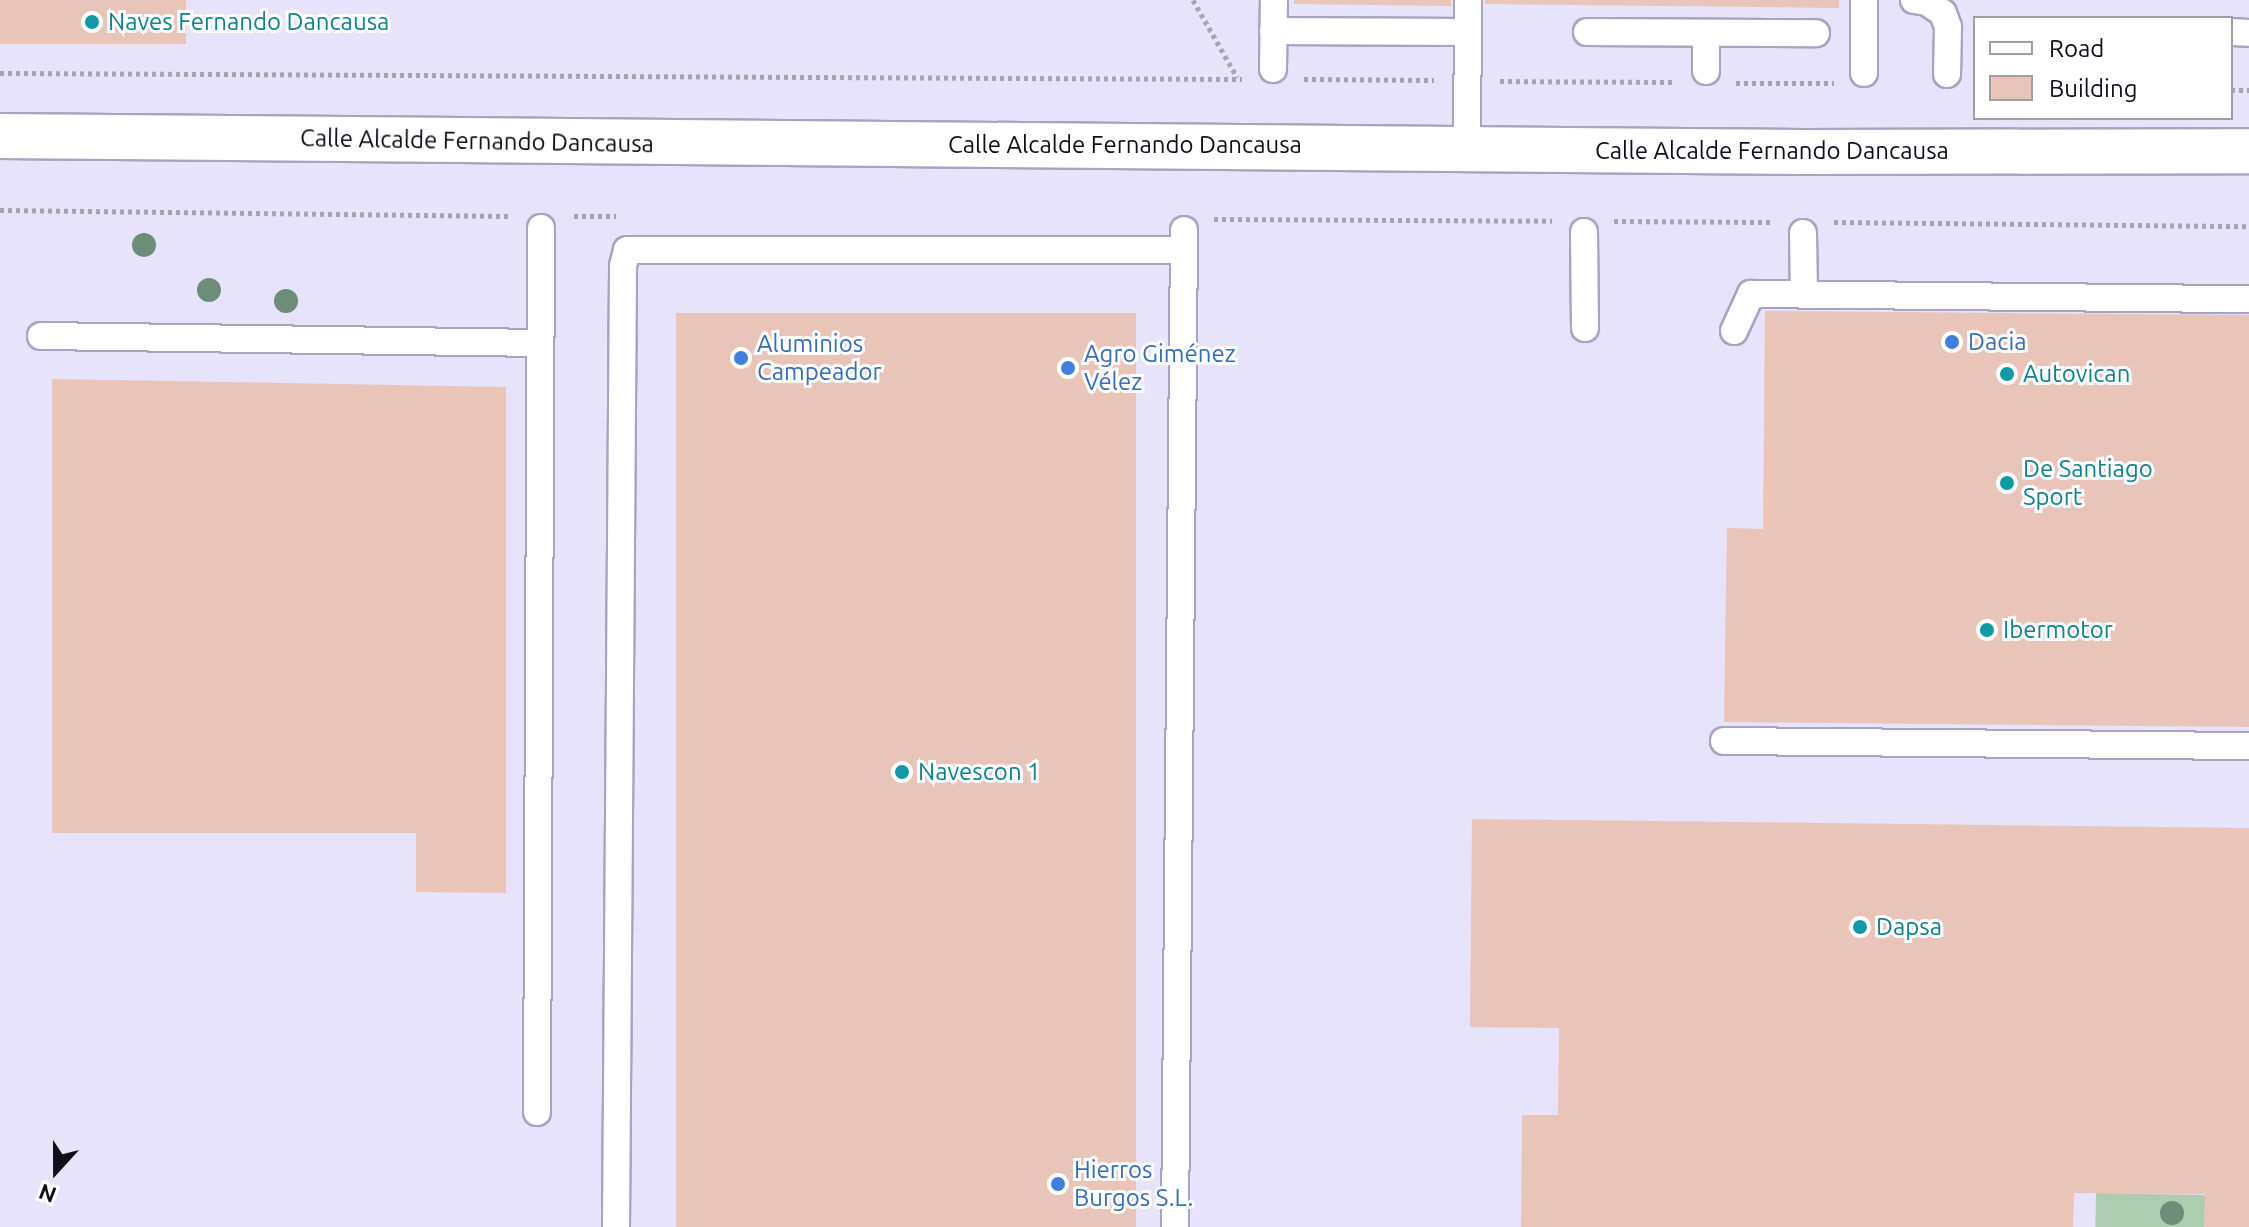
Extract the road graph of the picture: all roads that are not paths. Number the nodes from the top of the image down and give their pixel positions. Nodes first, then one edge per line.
1 (1274, 0) edge
2 (1468, 0) edge
3 (1864, 0) edge
4 (1914, 0) edge
5 (1273, 31) junction
6 (1468, 32) junction
7 (1587, 32) dead end
8 (1706, 33) junction
9 (1816, 33) dead end
10 (1947, 74) dead end
11 (1270, 76) road end
12 (1856, 78) road end
13 (1706, 79) road end
14 (0, 136) edge
15 (1467, 148) junction
16 (2249, 151) edge
17 (1592, 226) road end
18 (1803, 226) road end
19 (541, 228) dead end
20 (1804, 294) junction
21 (2249, 299) edge
22 (1585, 328) dead end
23 (1734, 331) dead end
24 (41, 336) dead end
25 (540, 343) junction
26 (1724, 741) dead end
27 (2249, 746) edge
28 (537, 1112) dead end
29 (616, 1227) edge
30 (1175, 1227) edge

1 - 5 lane
2 - 6 lane
3 - 12 lane
4 - 10 lane
5 - 6 lane
5 - 11 lane
6 - 15 lane
7 - 8 lane
8 - 9 lane
8 - 13 lane
14 - 15 street, Calle Alcalde Fernando Dancausa
15 - 16 street, Calle Alcalde Fernando Dancausa
17 - 22 lane
18 - 20 lane
19 - 25 lane
20 - 21 lane
20 - 23 lane
24 - 25 lane
25 - 28 lane
26 - 27 lane
29 - 30 lane

